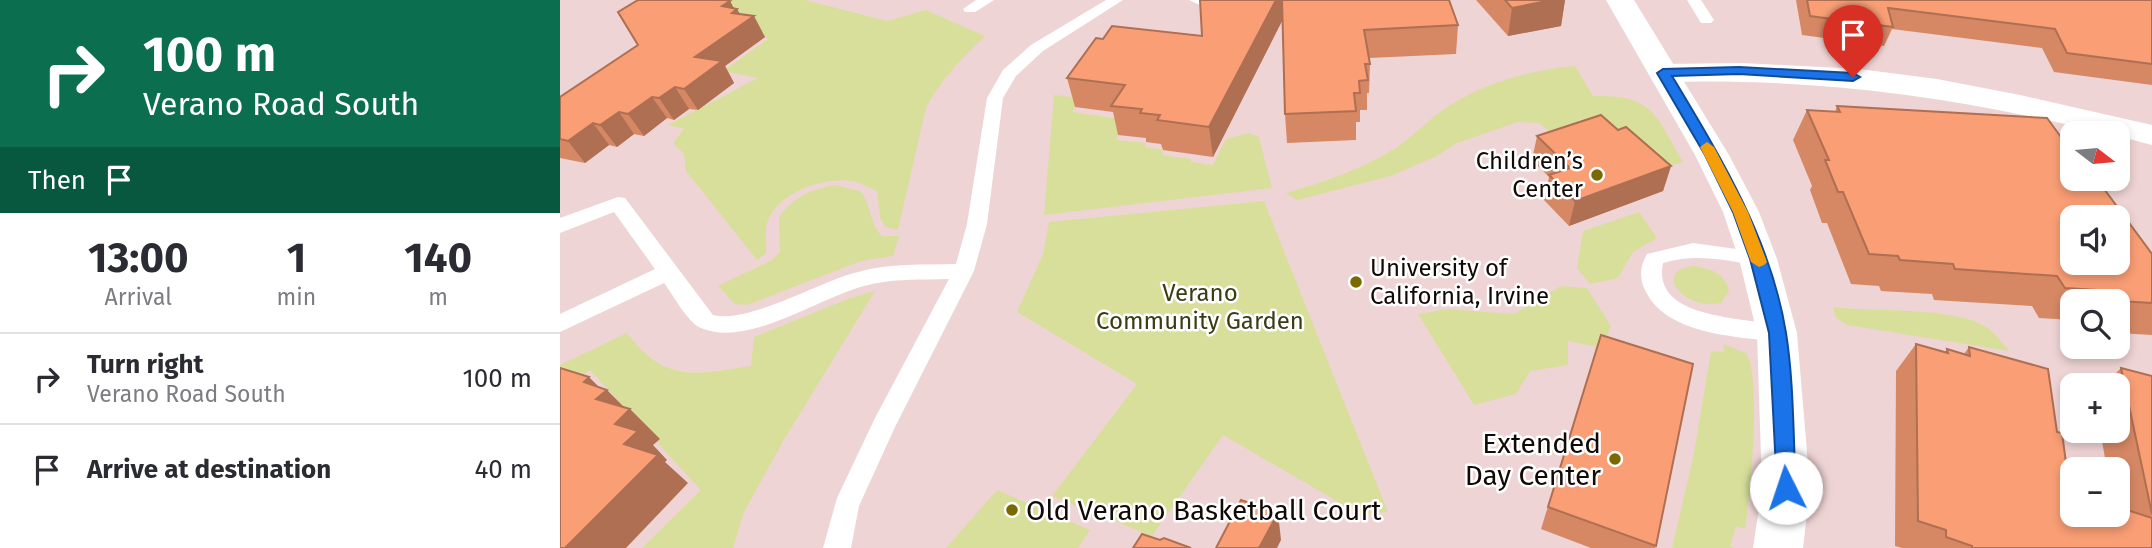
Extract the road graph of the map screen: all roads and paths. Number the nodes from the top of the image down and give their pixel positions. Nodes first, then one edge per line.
1 (987, 0) edge
2 (1116, 0) edge
3 (1196, 0) edge
4 (1221, 0) edge
5 (1620, 0) edge
6 (1694, 0) edge
7 (970, 9) dead end
8 (1706, 20) dead end
9 (1663, 73) junction
10 (2152, 135) edge
11 (560, 226) edge
12 (1758, 259) junction
13 (964, 271) junction
14 (668, 272) junction
15 (560, 324) edge
16 (1777, 333) junction
17 (838, 548) edge
18 (1778, 548) edge

1 - 7 lane
2 - 13 lane
3 - 4 lane
5 - 9 street
6 - 8 lane
9 - 10 street
9 - 12 street
11 - 14 lane
12 - 16 street
12 - 16 lane
13 - 14 lane
13 - 17 lane
14 - 15 lane
16 - 18 street

